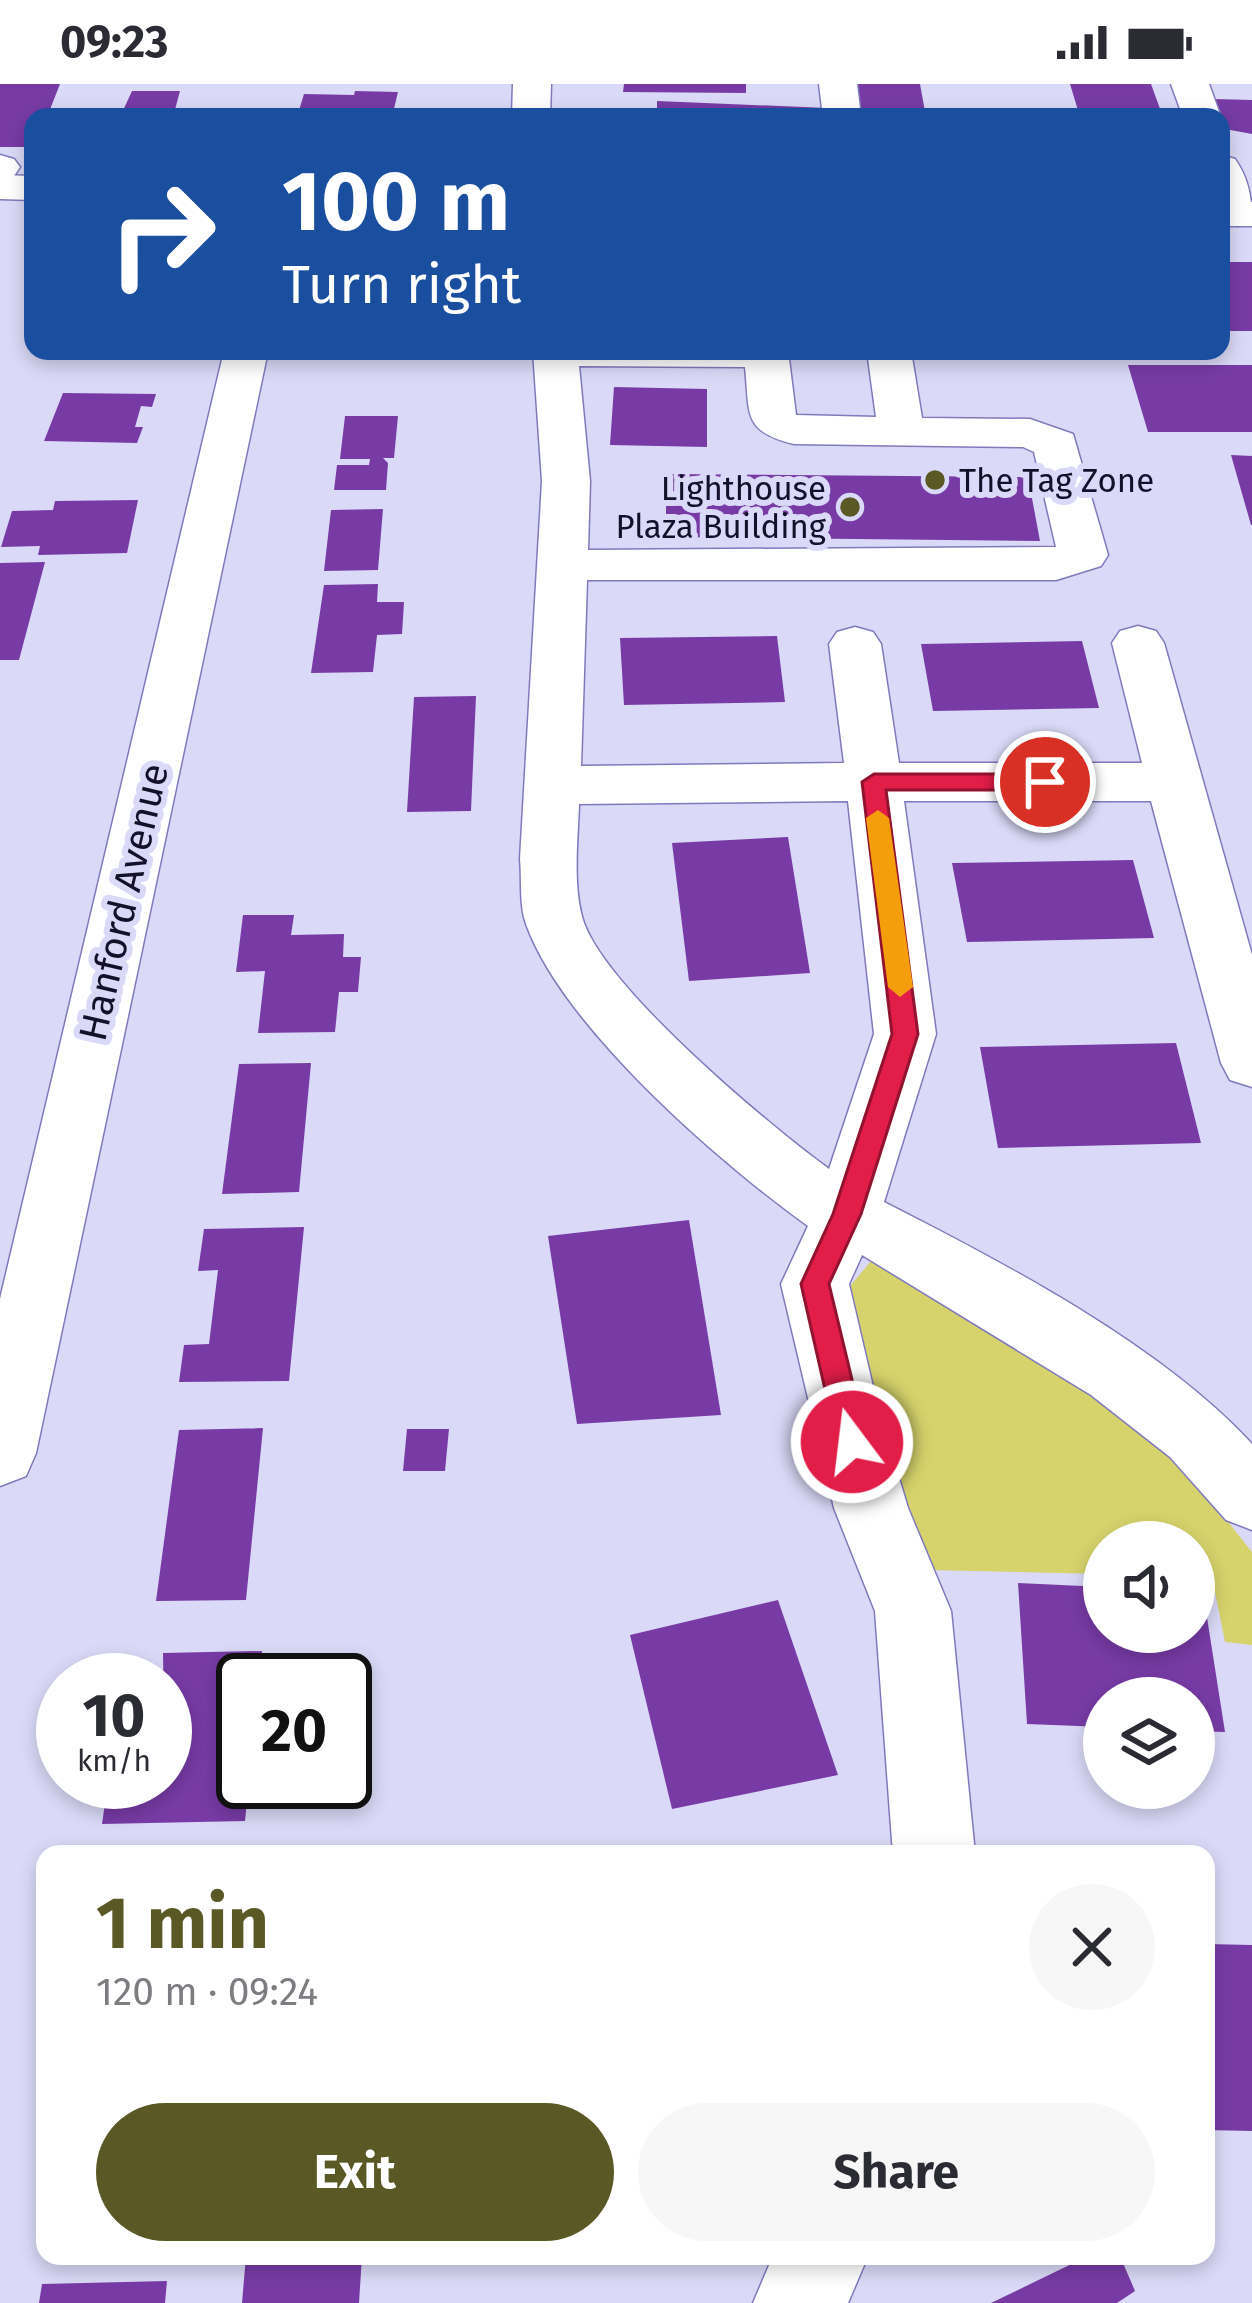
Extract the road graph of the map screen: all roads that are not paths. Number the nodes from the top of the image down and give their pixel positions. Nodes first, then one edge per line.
1 (244, 360) edge
2 (556, 360) edge
3 (767, 360) edge
4 (890, 360) edge
5 (901, 431) junction
6 (562, 565) junction
7 (1138, 643) dead end
8 (855, 644) dead end
9 (874, 782) junction
10 (1174, 782) junction
11 (553, 785) junction
12 (1252, 1063) edge
13 (847, 1214) junction
14 (0, 1453) edge
15 (1252, 1496) edge
16 (933, 1845) edge
17 (817, 2265) edge
18 (800, 2303) edge

1 - 14 street, Hanford Avenue
2 - 6 street
3 - 5 street
4 - 5 street
5 - 6 street
6 - 11 street
7 - 10 street
8 - 9 street
9 - 10 street
9 - 11 street
9 - 13 street
10 - 12 street
11 - 13 street
13 - 15 street
13 - 16 street
17 - 18 street

